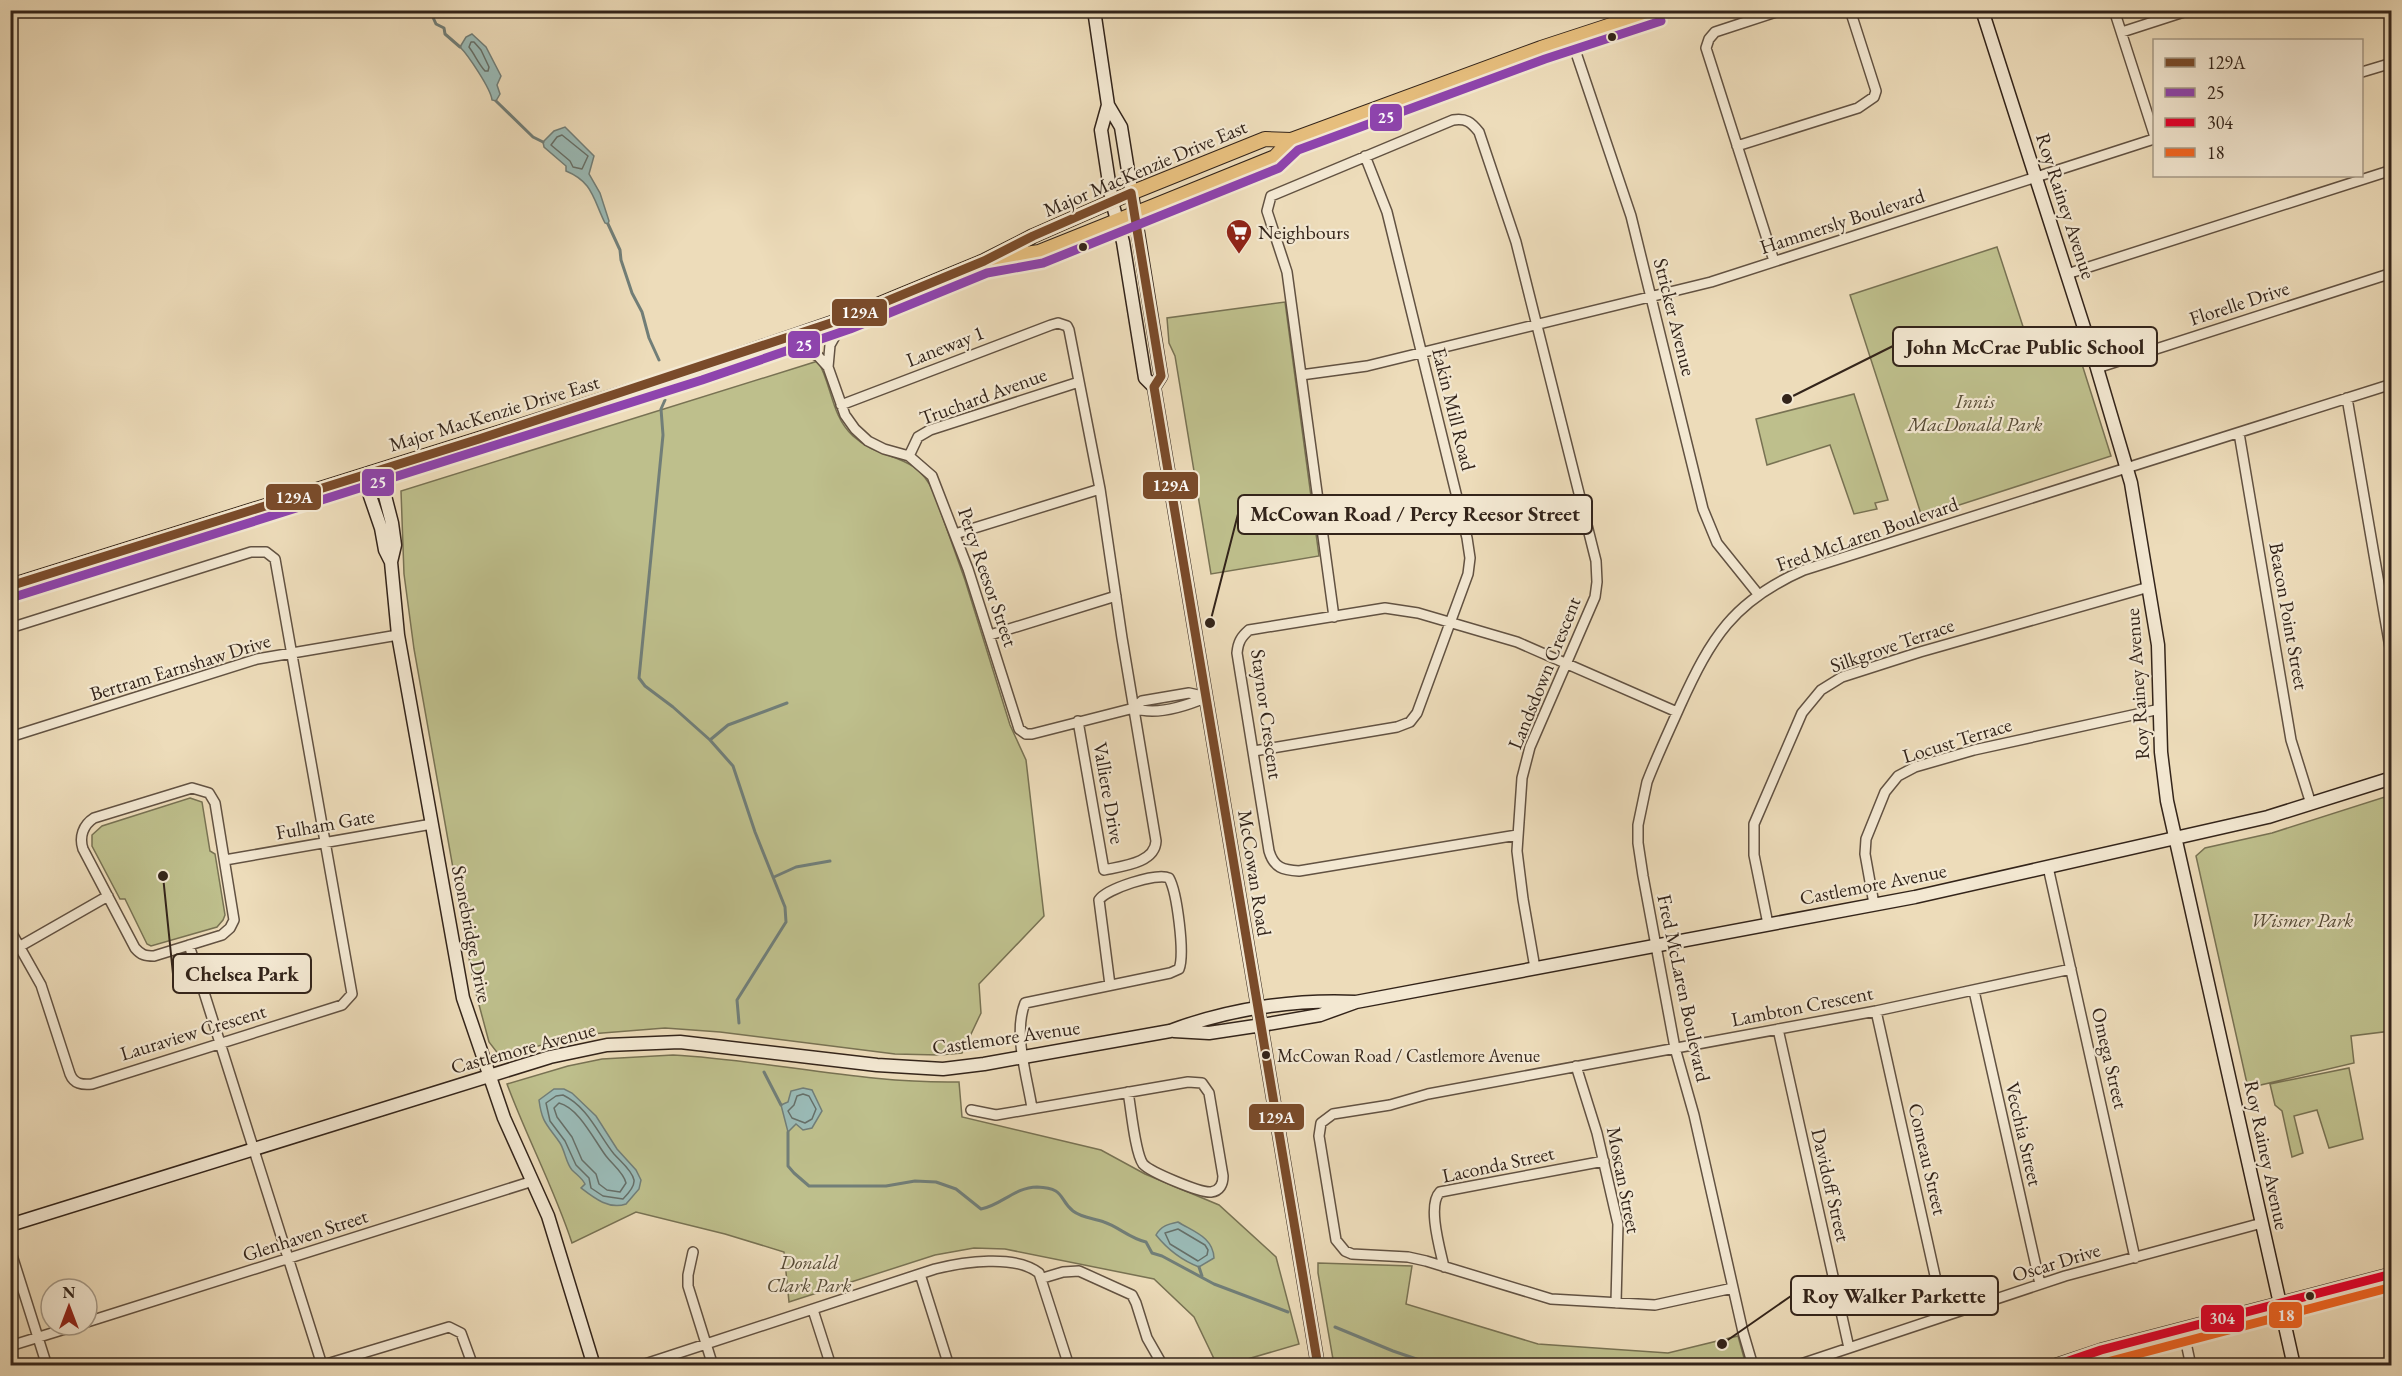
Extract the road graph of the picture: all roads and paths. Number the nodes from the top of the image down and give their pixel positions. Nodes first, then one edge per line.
1 (1094, 10) edge
2 (1657, 10) edge
3 (1782, 10) edge
4 (1850, 10) edge
5 (1982, 10) edge
6 (2114, 10) edge
7 (2190, 10) edge
8 (2122, 32) junction
9 (1571, 38) junction
10 (2391, 63) edge
11 (2363, 71) edge
12 (1108, 105) junction
13 (2153, 131) edge
14 (2153, 139) edge
15 (1291, 140) junction
16 (1737, 146) junction
17 (1365, 156) junction
18 (2391, 170) edge
19 (2036, 177) junction
20 (1131, 193) junction
21 (1112, 202) junction
22 (1135, 214) junction
23 (1116, 220) junction
24 (984, 261) junction
25 (1774, 261) junction
26 (2391, 273) edge
27 (2067, 274) junction
28 (1651, 297) junction
29 (846, 318) junction
30 (1537, 324) junction
31 (782, 340) junction
32 (1422, 353) junction
33 (828, 367) junction
34 (2097, 368) junction
35 (1301, 375) junction
36 (1079, 382) junction
37 (2391, 384) edge
38 (1154, 387) junction
39 (2347, 398) junction
40 (841, 405) junction
41 (2239, 433) junction
42 (909, 456) junction
43 (2127, 468) junction
44 (370, 473) junction
45 (1100, 489) junction
46 (955, 534) junction
47 (10, 586) edge
48 (2149, 587) junction
49 (1758, 594) junction
50 (1116, 596) junction
51 (1334, 617) junction
52 (1451, 622) junction
53 (10, 628) edge
54 (398, 635) junction
55 (990, 636) junction
56 (292, 653) junction
57 (2391, 659) edge
58 (1567, 663) junction
59 (1207, 697) junction
60 (1134, 708) junction
61 (2160, 709) junction
62 (1677, 712) junction
63 (1078, 721) junction
64 (10, 737) edge
65 (1254, 751) junction
66 (2391, 778) edge
67 (2311, 804) junction
68 (432, 824) junction
69 (1517, 835) junction
70 (2176, 838) junction
71 (326, 842) junction
72 (225, 860) junction
73 (2048, 867) junction
74 (108, 896) junction
75 (1874, 904) junction
76 (1768, 924) junction
77 (10, 930) edge
78 (189, 945) junction
79 (1656, 945) junction
80 (15, 949) edge
81 (1535, 968) junction
82 (2071, 969) junction
83 (1110, 985) junction
84 (1974, 991) junction
85 (1356, 1002) junction
86 (1258, 1008) junction
87 (1876, 1011) junction
88 (1262, 1025) junction
89 (1778, 1029) junction
90 (1170, 1031) junction
91 (220, 1042) junction
92 (1675, 1048) junction
93 (1024, 1057) junction
94 (1576, 1066) junction
95 (489, 1075) junction
96 (1128, 1092) junction
97 (1032, 1108) junction
98 (971, 1110) dead end
99 (253, 1149) junction
100 (1604, 1161) junction
101 (533, 1181) junction
102 (2262, 1223) junction
103 (10, 1226) edge
104 (10, 1249) edge
105 (693, 1252) dead end
106 (2135, 1258) junction
107 (288, 1259) junction
108 (1444, 1267) junction
109 (920, 1274) junction
110 (2391, 1274) edge
111 (1042, 1278) junction
112 (2040, 1284) junction
113 (1733, 1288) junction
114 (1616, 1303) junction
115 (2282, 1303) junction
116 (813, 1310) junction
117 (1944, 1316) junction
118 (99, 1318) edge
119 (2183, 1329) junction
120 (42, 1337) edge
121 (39, 1338) junction
122 (706, 1344) junction
123 (10, 1346) edge
124 (1849, 1348) junction
125 (2092, 1360) edge
126 (47, 1365) edge
127 (321, 1365) edge
128 (473, 1365) edge
129 (594, 1365) edge
130 (639, 1365) edge
131 (713, 1365) edge
132 (831, 1365) edge
133 (948, 1365) edge
134 (1069, 1365) edge
135 (1163, 1365) edge
136 (1318, 1365) edge
137 (1754, 1365) edge
138 (1795, 1365) edge
139 (2053, 1365) edge
140 (2191, 1365) edge
141 (2294, 1365) edge

1 - 12 street, McCowan Road
2 - 9 main road, Major MacKenzie Drive East
3 - 16 street
4 - 16 street
5 - 19 street, Roy Rainey Avenue
6 - 8 street
7 - 8 street
8 - 13 street
9 - 15 main road, Major MacKenzie Drive East
9 - 28 street, Stricker Avenue
10 - 11 street
12 - 20 street, McCowan Road
12 - 21 street, McCowan Road
14 - 19 street, Hammersly Boulevard
15 - 20 main road, Major MacKenzie Drive East
15 - 22 main road, Major MacKenzie Drive East
16 - 25 street
17 - 30 street, Landsdown Crescent
17 - 32 street, Eakin Mill Road
17 - 35 street, Landsdown Crescent
18 - 27 street
19 - 25 street, Hammersly Boulevard
19 - 27 street, Roy Rainey Avenue
20 - 21 main road, Major MacKenzie Drive East
20 - 22 street, McCowan Road
21 - 23 street, McCowan Road
21 - 24 main road, Major MacKenzie Drive East
22 - 23 main road, Major MacKenzie Drive East
22 - 38 street, McCowan Road
23 - 24 main road, Major MacKenzie Drive East
23 - 38 street, McCowan Road
24 - 29 main road, Major MacKenzie Drive East
25 - 28 street, Hammersly Boulevard
26 - 34 street, Florelle Drive
27 - 34 street, Roy Rainey Avenue
28 - 30 street, Hammersly Boulevard
28 - 49 street, Stricker Avenue
29 - 31 main road, Major MacKenzie Drive East
29 - 33 street
30 - 32 street
30 - 58 street, Landsdown Crescent
31 - 33 street
31 - 44 main road, Major MacKenzie Drive East
32 - 35 street
32 - 52 street, Eakin Mill Road
33 - 40 street, Percy Reesor Street
34 - 43 street, Roy Rainey Avenue
35 - 51 street, Landsdown Crescent
36 - 40 street, Laneway 1
36 - 42 street, Truchard Avenue
36 - 45 street
37 - 39 street, Fred McLaren Boulevard
38 - 59 street, McCowan Road
39 - 41 street, Fred McLaren Boulevard
39 - 57 street
40 - 42 street, Percy Reesor Street
41 - 43 street, Fred McLaren Boulevard
41 - 67 street, Beacon Point Street
42 - 46 street, Percy Reesor Street
43 - 48 street, Roy Rainey Avenue
43 - 49 street, Fred McLaren Boulevard
44 - 47 main road, Major MacKenzie Drive East
44 - 54 street, Stonebridge Drive
45 - 46 street
45 - 50 street
46 - 55 street, Percy Reesor Street
48 - 61 street, Roy Rainey Avenue
48 - 76 street, Silkgrove Terrace
49 - 62 street, Fred McLaren Boulevard
50 - 55 street
50 - 60 street
51 - 52 street, Staynor Crescent
51 - 65 street, Staynor Crescent
52 - 58 street, Staynor Crescent
52 - 65 street, Eakin Mill Road
53 - 56 street, Lauraview Crescent
54 - 56 street, Bertram Earnshaw Drive
54 - 68 street, Stonebridge Drive
55 - 63 street, Percy Reesor Street
56 - 64 street, Bertram Earnshaw Drive
56 - 71 street, Lauraview Crescent
58 - 62 street, Staynor Crescent
58 - 69 street, Landsdown Crescent
59 - 60 street, Percy Reesor Street
59 - 86 street, McCowan Road
60 - 63 street, Percy Reesor Street
60 - 63 street, Valliere Drive
61 - 70 street, Roy Rainey Avenue
61 - 75 street, Locust Terrace
62 - 79 street, Fred McLaren Boulevard
65 - 69 street, Staynor Crescent
66 - 67 street, Castlemore Avenue
67 - 70 street, Castlemore Avenue
68 - 71 street, Fulham Gate
68 - 95 street, Stonebridge Drive
69 - 81 street, Landsdown Crescent
70 - 73 street, Castlemore Avenue
70 - 102 street, Roy Rainey Avenue
71 - 72 street, Fulham Gate
71 - 91 street, Lauraview Crescent
72 - 74 street
72 - 78 street
73 - 75 street, Castlemore Avenue
73 - 82 street, Omega Street
74 - 78 street
74 - 80 street
75 - 76 street, Castlemore Avenue
76 - 79 street, Castlemore Avenue
77 - 80 street, Lauraview Crescent
78 - 91 street
79 - 81 street, Castlemore Avenue
79 - 92 street, Fred McLaren Boulevard
80 - 91 street, Lauraview Crescent
81 - 85 street, Castlemore Avenue
82 - 84 street, Lambton Crescent
82 - 106 street, Omega Street
83 - 83 street
83 - 93 street
84 - 87 street, Lambton Crescent
84 - 112 street, Vecchia Street
85 - 86 street, Castlemore Avenue
85 - 88 street, Castlemore Avenue
86 - 88 street, McCowan Road
86 - 90 street, Castlemore Avenue
87 - 89 street, Lambton Crescent
87 - 117 street, Comeau Street
88 - 90 street, Castlemore Avenue
88 - 136 street, McCowan Road
89 - 92 street, Lambton Crescent
89 - 124 street, Davidoff Street
90 - 93 street, Castlemore Avenue
91 - 99 street
92 - 94 street, Lambton Crescent
92 - 113 street, Fred McLaren Boulevard
93 - 95 street, Castlemore Avenue
93 - 97 street
94 - 100 street, Moscan Street
94 - 108 street, Lambton Crescent
95 - 99 street, Castlemore Avenue
95 - 101 street, Stonebridge Drive
96 - 96 street
96 - 97 street
97 - 98 street
99 - 103 street, Castlemore Avenue
99 - 107 street
100 - 108 street, Laconda Street
100 - 114 street, Moscan Street
101 - 107 street, Glenhaven Street
101 - 129 street, Stonebridge Drive
102 - 106 street, Oscar Drive
102 - 115 street, Roy Rainey Avenue
104 - 121 street
105 - 122 street
106 - 112 street, Oscar Drive
107 - 118 street, Glenhaven Street
107 - 127 street
108 - 114 street, Lambton Crescent
109 - 111 street
109 - 116 street
109 - 133 street
110 - 115 street
111 - 134 street
111 - 135 street
112 - 117 street, Oscar Drive
113 - 114 street, Lambton Crescent
113 - 137 street, Fred McLaren Boulevard
115 - 119 street
115 - 141 street, Roy Rainey Avenue
116 - 122 street
116 - 132 street
117 - 124 street, Oscar Drive
119 - 125 street
119 - 140 street
120 - 121 street
121 - 123 street
121 - 126 street
122 - 130 street
122 - 131 street
124 - 138 street, Oscar Drive
125 - 139 street
127 - 128 street

